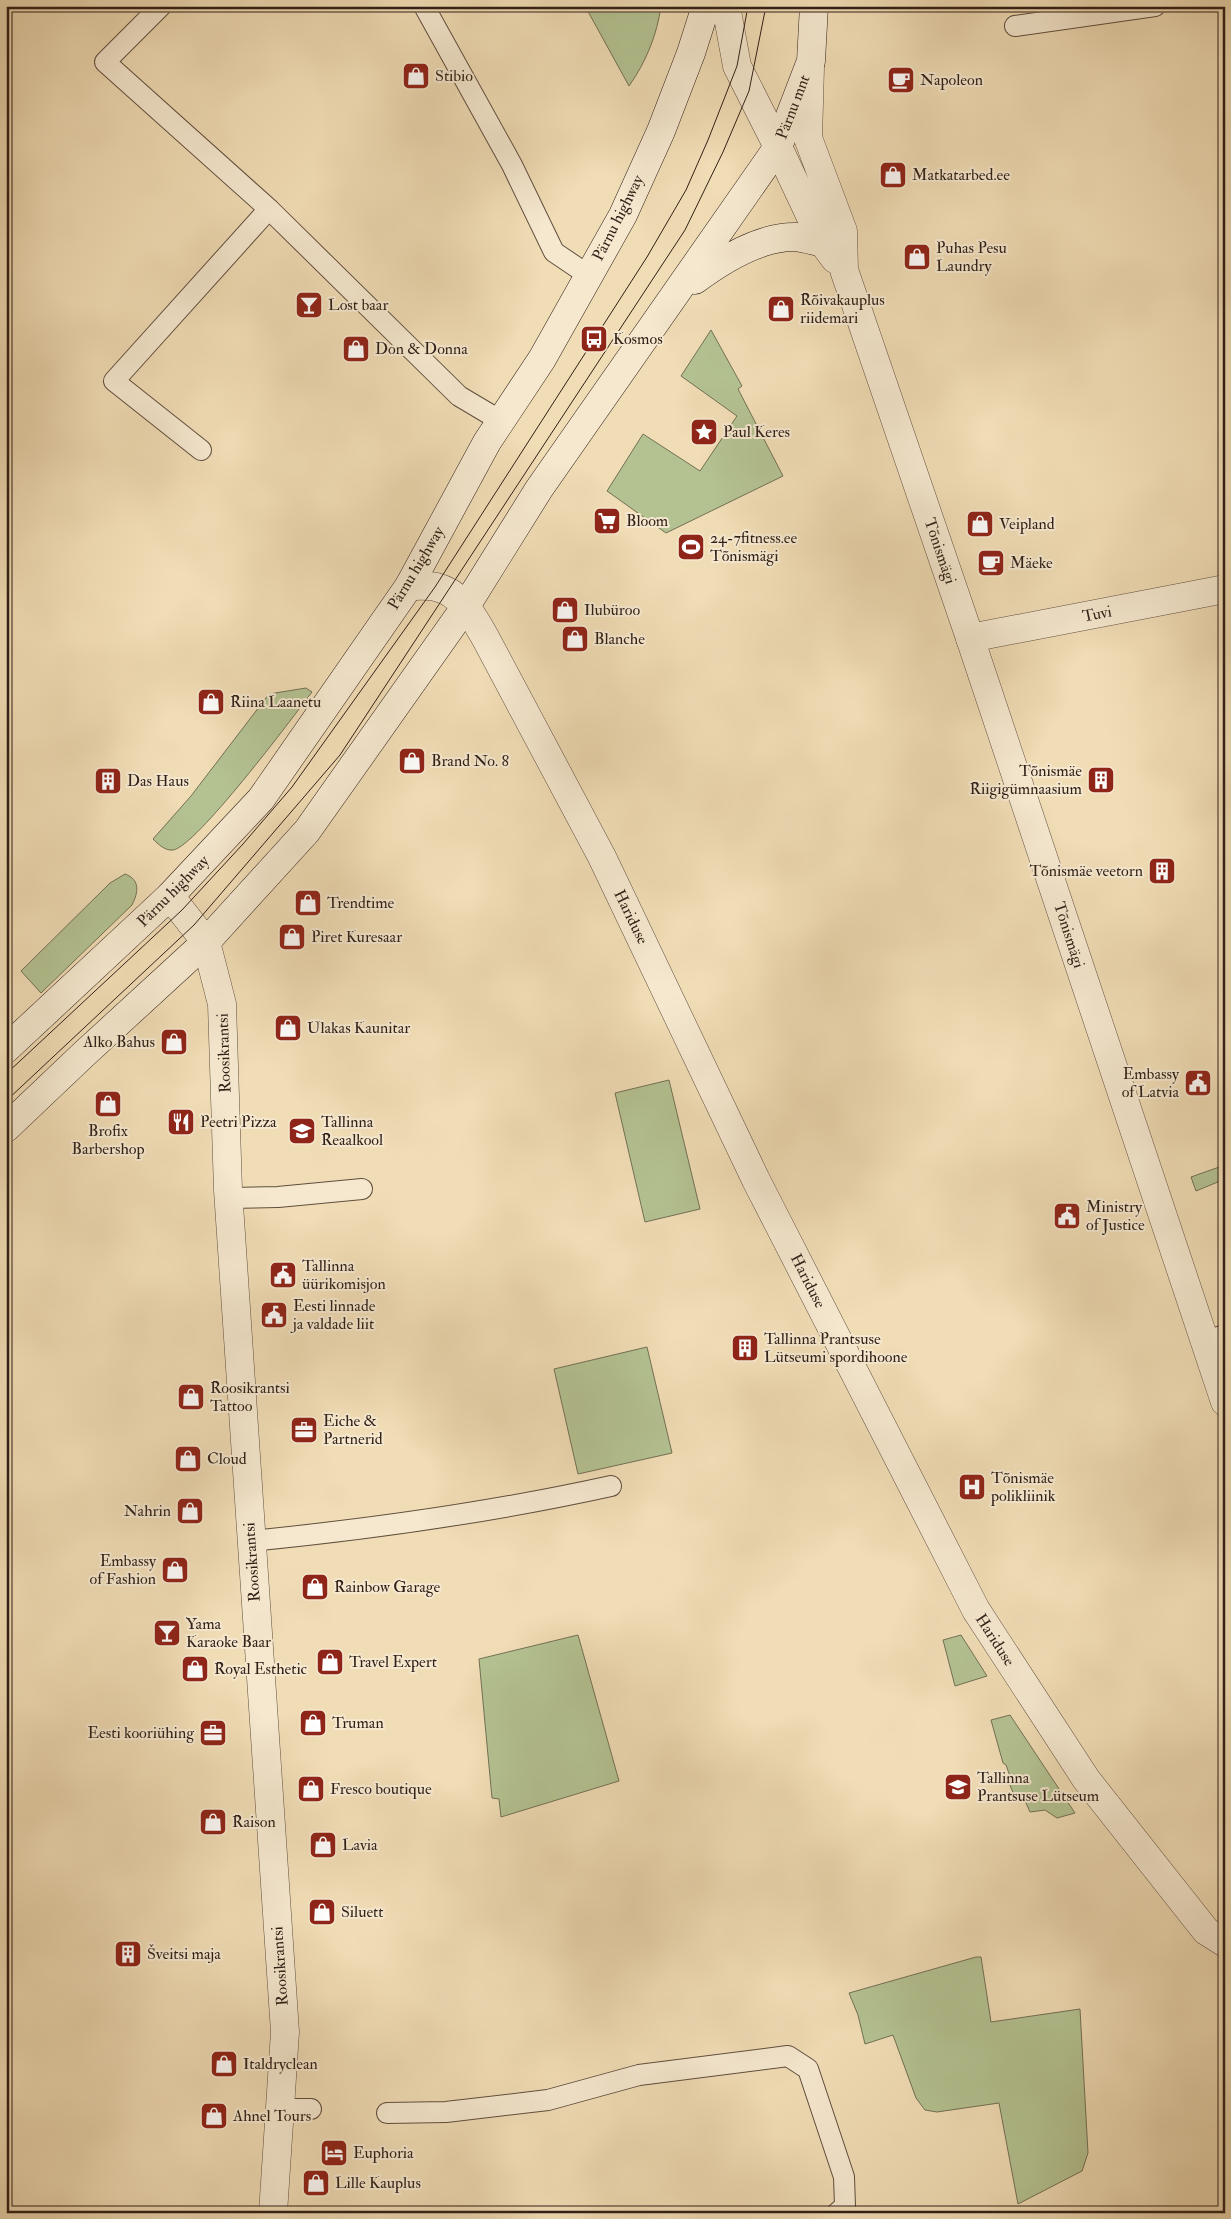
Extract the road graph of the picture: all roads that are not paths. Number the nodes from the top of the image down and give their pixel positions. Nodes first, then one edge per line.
1 (161, 6) edge
2 (424, 6) edge
3 (706, 6) edge
4 (726, 6) edge
5 (814, 6) edge
6 (1154, 6) edge
7 (1015, 26) dead end
8 (811, 61) junction
9 (778, 147) junction
10 (269, 209) junction
11 (823, 243) junction
12 (844, 270) junction
13 (588, 276) junction
14 (678, 292) junction
15 (500, 421) junction
16 (202, 450) dead end
17 (408, 586) junction
18 (1225, 589) edge
19 (466, 606) junction
20 (970, 638) junction
21 (170, 896) junction
22 (206, 942) junction
23 (6, 1049) edge
24 (6, 1128) edge
25 (362, 1189) dead end
26 (229, 1198) junction
27 (1214, 1338) edge
28 (1225, 1402) edge
29 (611, 1486) dead end
30 (251, 1542) junction
31 (1225, 1943) edge
32 (280, 2109) junction
33 (311, 2109) dead end
34 (387, 2113) dead end
35 (274, 2213) edge
36 (837, 2213) edge

1 - 10 lane
2 - 13 lane
3 - 13 street, Pärnu highway
4 - 9 street, Pärnu mnt
5 - 8 street, Pärnu mnt
6 - 7 lane
8 - 9 street, Pärnu mnt
8 - 12 street, Tõnismägi
9 - 11 street, Tõnismägi
9 - 14 street
10 - 15 lane
10 - 16 lane
11 - 12 street, Tõnismägi
11 - 14 street
12 - 20 street, Tõnismägi
13 - 15 street, Pärnu highway
14 - 19 street
15 - 17 street, Pärnu highway
17 - 19 street
17 - 21 street, Pärnu highway
18 - 20 street, Tuvi
19 - 22 street
19 - 31 street, Hariduse
20 - 27 street, Tõnismägi
21 - 22 street
21 - 23 street, Pärnu highway
22 - 24 street
22 - 26 street, Roosikrantsi
25 - 26 lane
26 - 30 street, Roosikrantsi
27 - 28 street, Tõnismägi
29 - 30 lane
30 - 32 street, Roosikrantsi
32 - 33 lane
32 - 35 street, Roosikrantsi
34 - 36 lane

